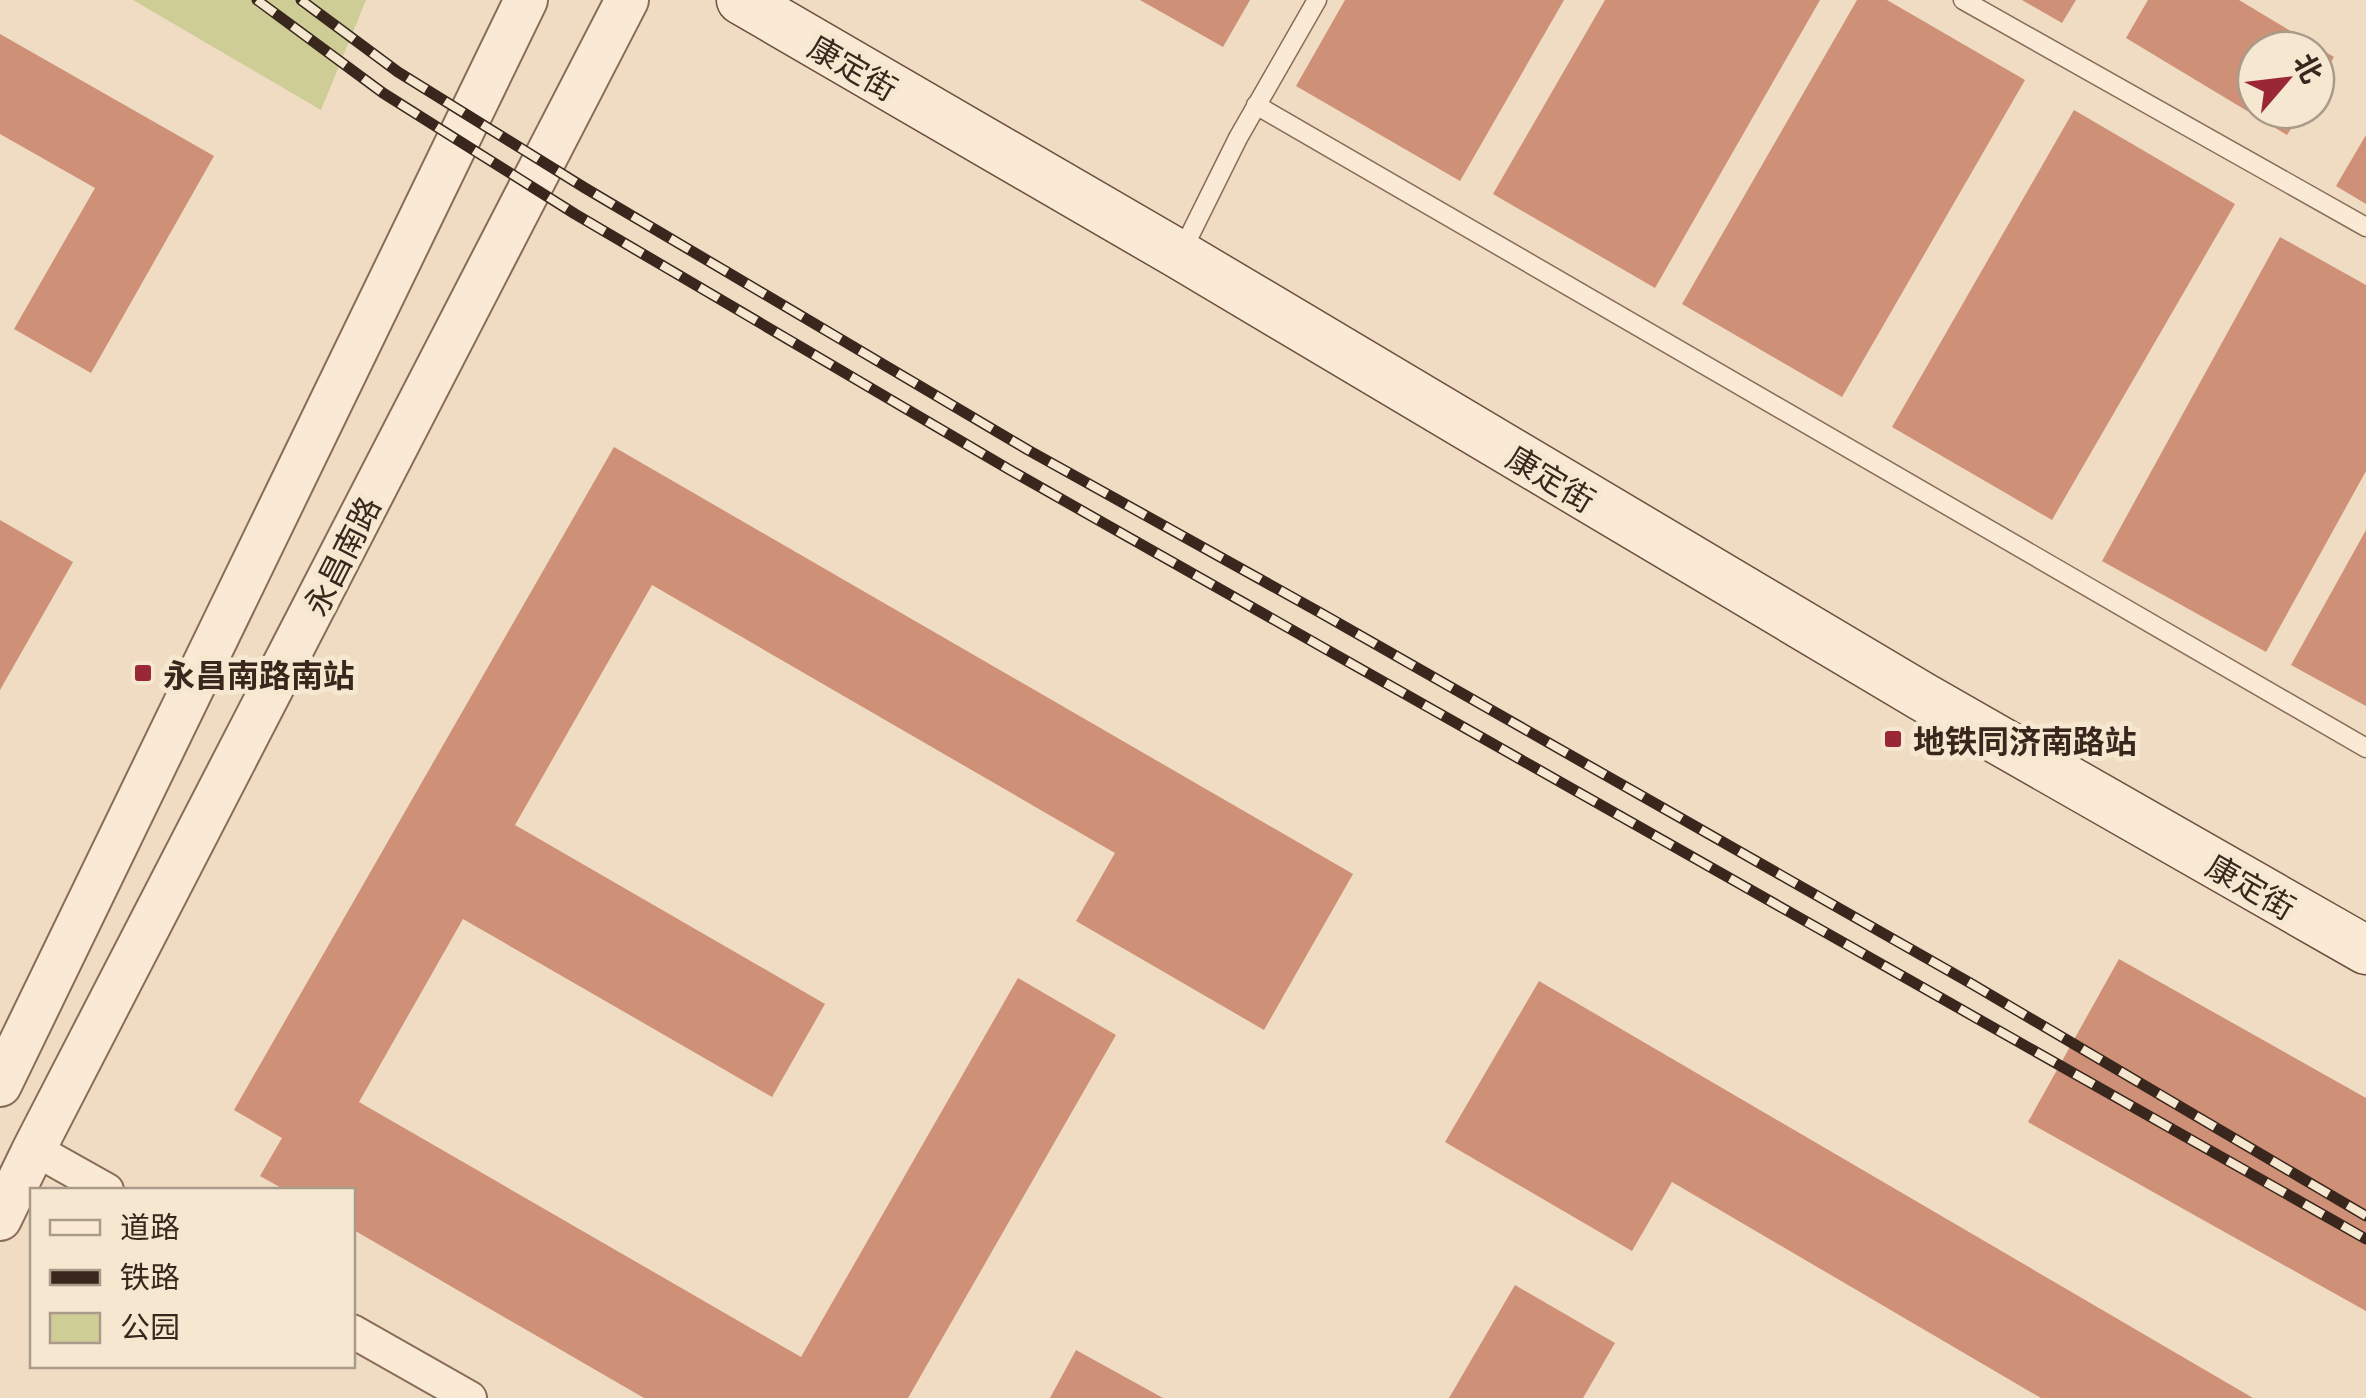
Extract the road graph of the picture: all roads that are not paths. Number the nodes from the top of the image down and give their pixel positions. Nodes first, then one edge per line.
1 (526, 0) edge
2 (627, 0) edge
3 (741, 0) edge
4 (1317, 0) edge
5 (1963, 0) edge
6 (1256, 105) junction
7 (2366, 227) edge
8 (1180, 256) junction
9 (2366, 748) edge
10 (2366, 950) edge
11 (0, 1085) edge
12 (34, 1148) junction
13 (104, 1188) edge
14 (0, 1219) edge
15 (355, 1333) edge
16 (470, 1398) edge

1 - 11 street
2 - 12 street, 永昌南路
3 - 8 main road, 康定街
4 - 6 lane
5 - 7 lane
6 - 8 lane
6 - 9 lane
8 - 10 main road, 康定街
12 - 13 street
12 - 14 street, 永昌南路
15 - 16 street

